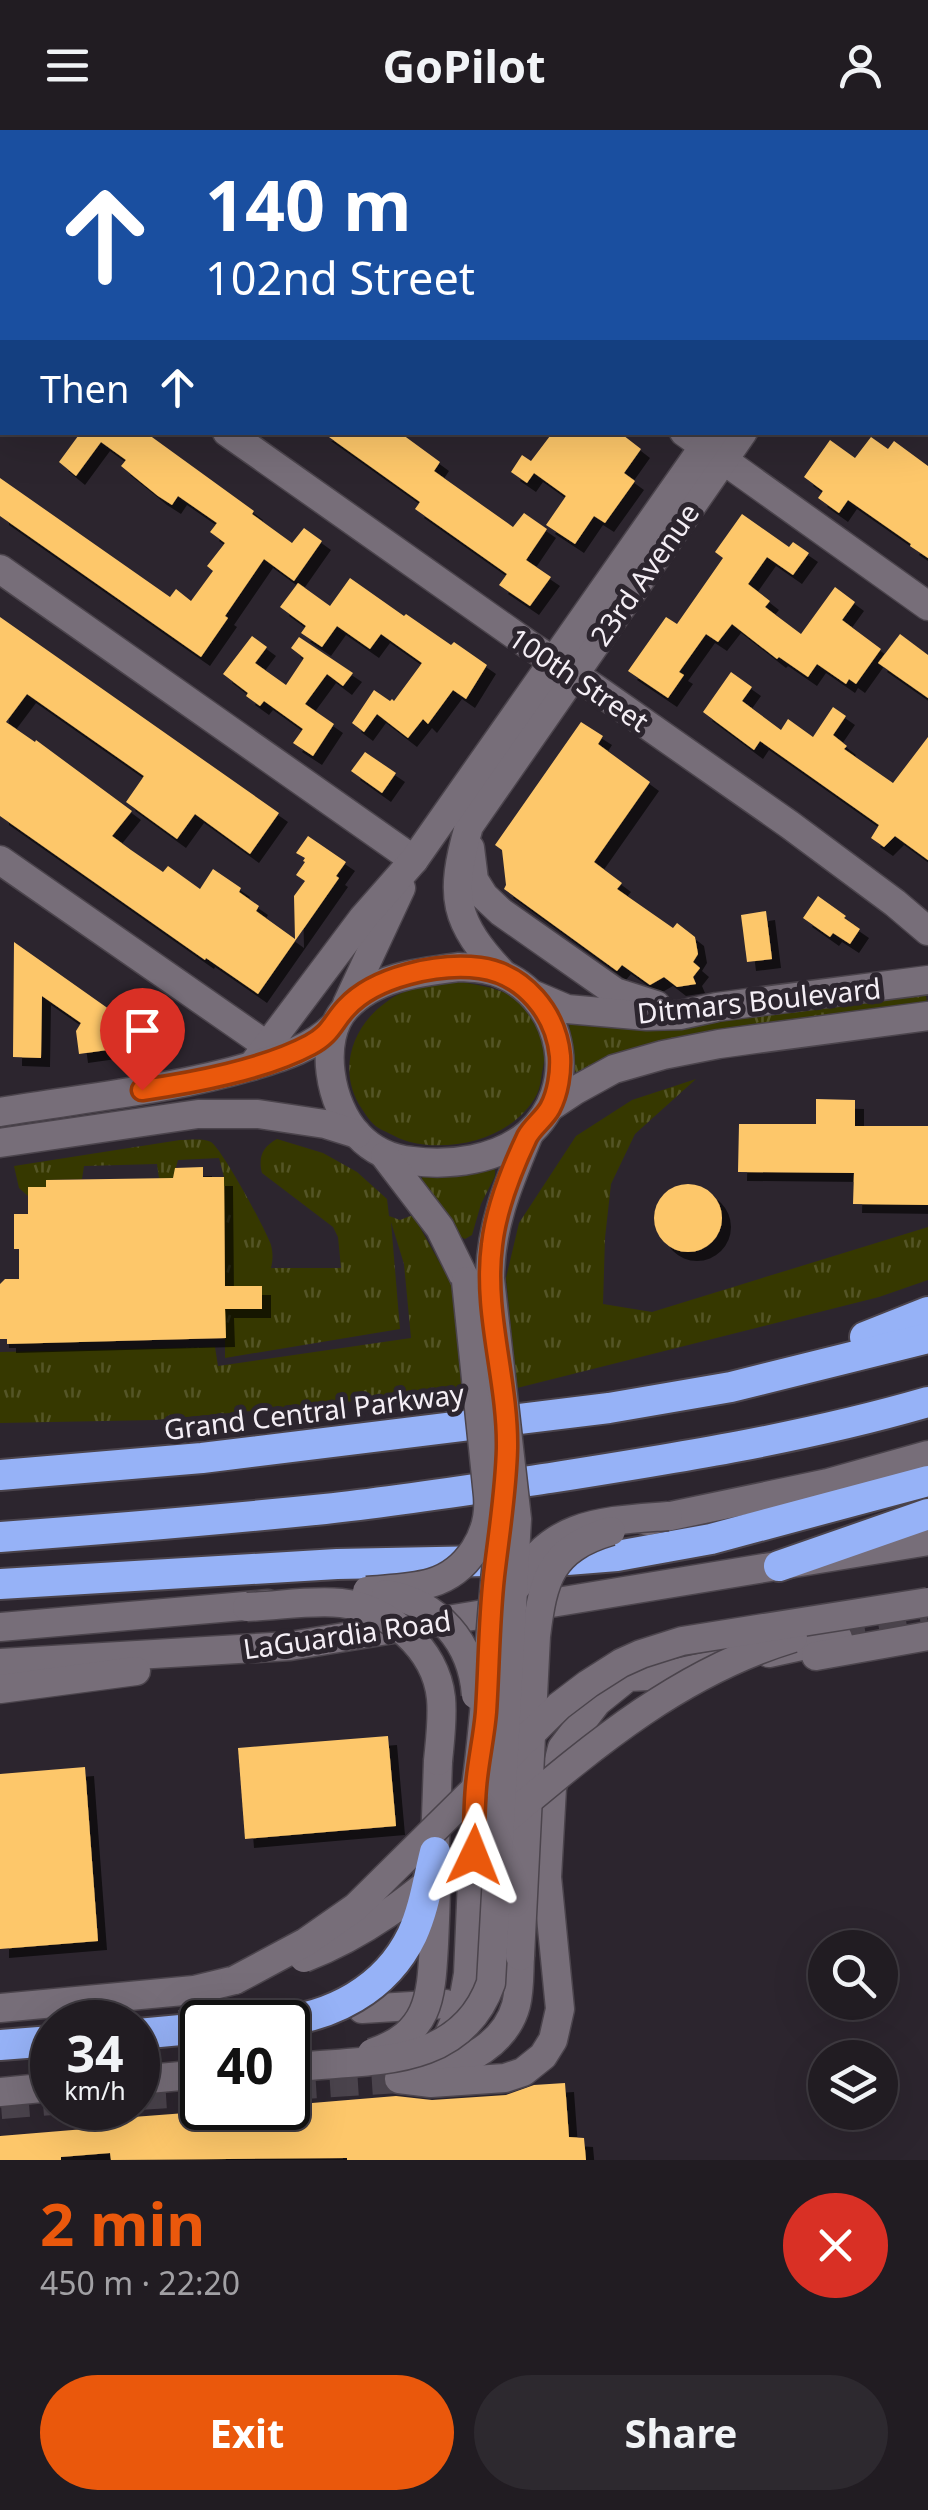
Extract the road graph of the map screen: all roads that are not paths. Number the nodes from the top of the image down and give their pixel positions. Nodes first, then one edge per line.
1 (230, 435) edge
2 (733, 435) edge
3 (706, 443) edge
4 (0, 568) edge
5 (928, 606) edge
6 (563, 668) junction
7 (469, 826) junction
8 (0, 860) edge
9 (414, 860) junction
10 (928, 931) edge
11 (504, 975) junction
12 (928, 980) edge
13 (533, 995) junction
14 (717, 1007) junction
15 (928, 1016) edge
16 (340, 1017) junction
17 (267, 1056) junction
18 (550, 1108) junction
19 (0, 1112) edge
20 (357, 1134) junction
21 (529, 1134) junction
22 (0, 1142) edge
23 (385, 1156) junction
24 (478, 1280) junction
25 (928, 1312) edge
26 (928, 1338) edge
27 (731, 1387) junction
28 (928, 1402) edge
29 (507, 1444) junction
30 (928, 1455) edge
31 (0, 1475) edge
32 (928, 1481) edge
33 (928, 1514) edge
34 (668, 1516) junction
35 (0, 1536) edge
36 (928, 1541) edge
37 (779, 1566) junction
38 (0, 1584) edge
39 (366, 1592) junction
40 (514, 1592) junction
41 (928, 1602) edge
42 (247, 1607) junction
43 (0, 1626) edge
44 (928, 1636) edge
45 (793, 1638) dead end
46 (838, 1638) tunnel mouth
47 (290, 1646) junction
48 (0, 1663) edge
49 (668, 1675) junction
50 (0, 1689) edge
51 (476, 1786) junction
52 (435, 1852) junction
53 (236, 1980) junction
54 (517, 1998) junction
55 (463, 2002) junction
56 (0, 2008) edge
57 (362, 2009) dead end
58 (310, 2017) edge
59 (30, 2043) edge
60 (0, 2045) edge
61 (310, 2064) edge
62 (310, 2065) edge
63 (399, 2079) junction
64 (30, 2089) edge
65 (0, 2092) edge

1 - 6 street, 100th Street
2 - 3 street, 23rd Avenue
3 - 5 street
3 - 6 street, 23rd Avenue
4 - 9 street
6 - 7 street, 23rd Avenue
6 - 9 street, 23rd Avenue
6 - 10 street, 100th Street
7 - 11 street, 23rd Avenue
7 - 14 street
8 - 17 street
9 - 16 street, 23rd Avenue
9 - 17 street, 23rd Avenue
11 - 13 street
11 - 16 street
12 - 14 street, Ditmars Boulevard
13 - 14 street, Ditmars Boulevard
13 - 18 street
15 - 18 street, Ditmars Boulevard
16 - 17 street
16 - 20 street
17 - 19 street
18 - 21 street
20 - 22 street
20 - 23 street
21 - 23 street
21 - 24 street
23 - 24 street
24 - 29 street, bridge
24 - 39 street, bridge
25 - 27 highway
26 - 27 highway, Grand Central Parkway
27 - 31 highway, Grand Central Parkway
28 - 35 highway
29 - 40 street, bridge
29 - 51 street, bridge
30 - 34 street
32 - 38 highway
33 - 37 highway
34 - 40 street, bridge
34 - 54 street, bridge
36 - 37 street, LaGuardia Road
37 - 47 street, LaGuardia Road
39 - 42 street, bridge
39 - 51 street, bridge
40 - 62 street, bridge
41 - 53 street, bridge
42 - 43 street
42 - 52 street, bridge
44 - 49 street
45 - 53 street, bridge
46 - 49 street
47 - 48 street, LaGuardia Road
47 - 50 street
49 - 63 street
51 - 55 street
52 - 58 highway, bridge
52 - 61 street, bridge
53 - 56 street
54 - 55 street
54 - 63 street
55 - 57 street
55 - 63 street
59 - 60 highway
64 - 65 street

